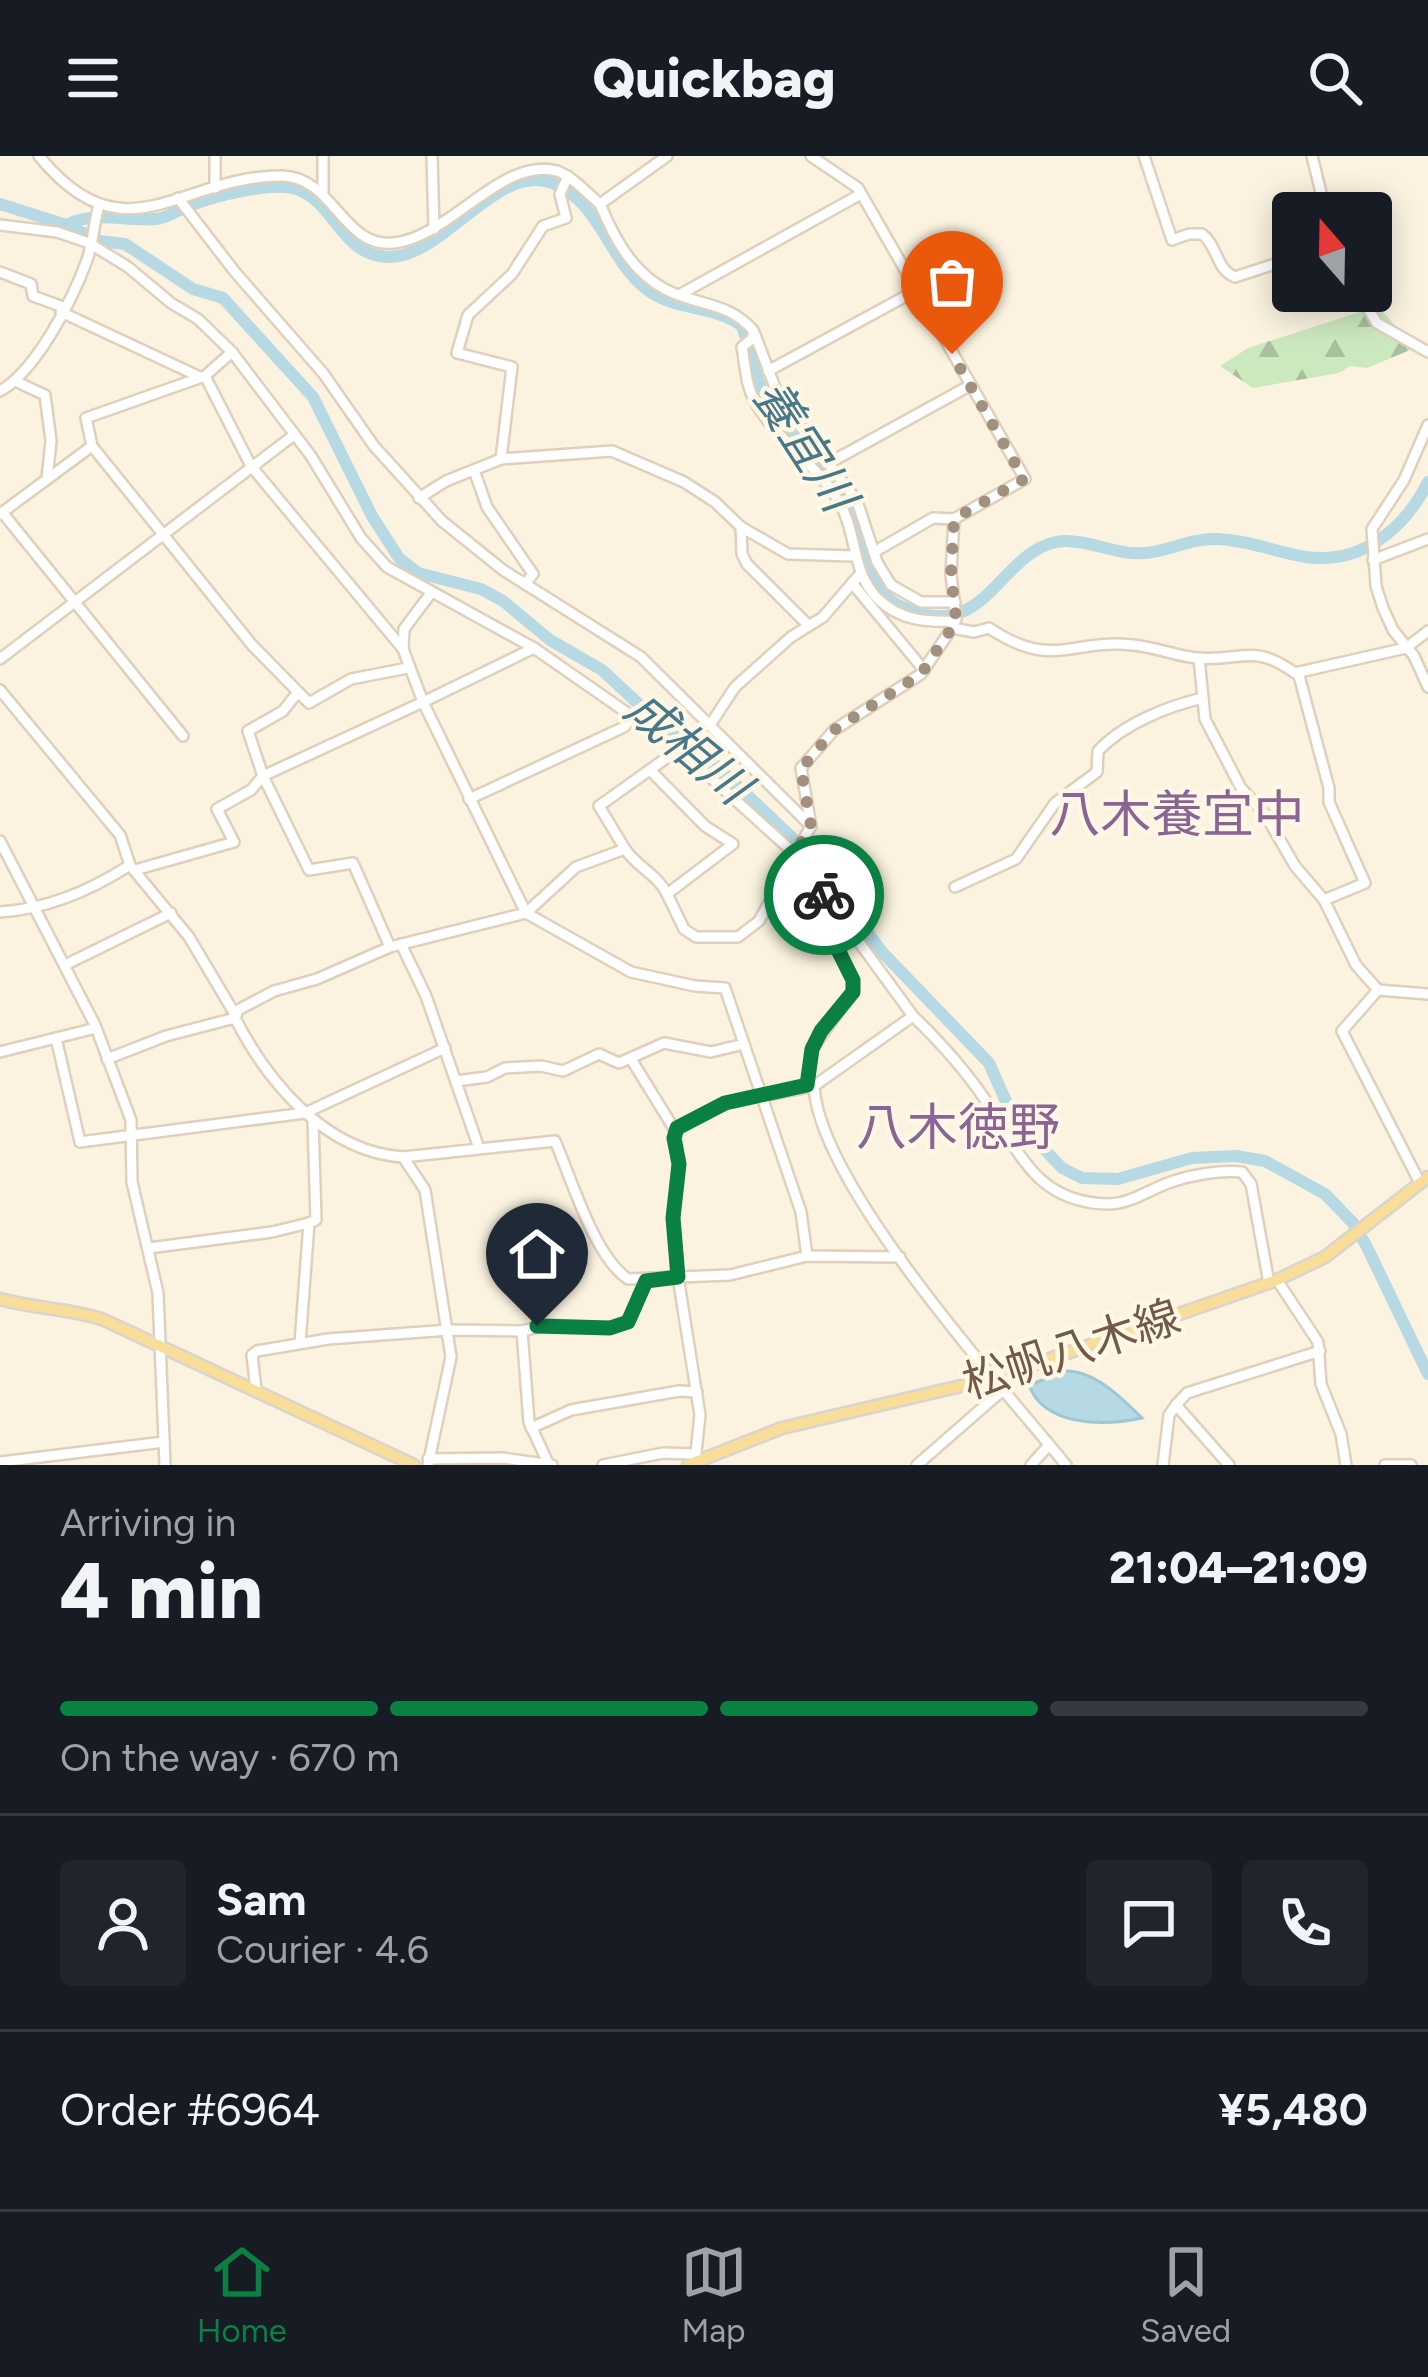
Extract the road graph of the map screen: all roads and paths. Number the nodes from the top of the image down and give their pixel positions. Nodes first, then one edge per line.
1 (39, 156) edge
2 (214, 156) edge
3 (323, 156) edge
4 (432, 156) edge
5 (668, 156) edge
6 (812, 156) edge
7 (1144, 156) edge
8 (1312, 156) edge
9 (655, 160) edge
10 (544, 162) edge
11 (568, 176) junction
12 (215, 188) junction
13 (323, 192) junction
14 (1321, 192) edge
15 (861, 194) junction
16 (178, 198) junction
17 (600, 204) junction
18 (99, 205) junction
19 (0, 225) edge
20 (434, 230) junction
21 (89, 243) junction
22 (1272, 265) edge
23 (0, 272) edge
24 (917, 290) junction
25 (679, 295) junction
26 (62, 309) junction
27 (1370, 312) edge
28 (753, 334) junction
29 (232, 352) junction
30 (1428, 352) edge
31 (768, 371) junction
32 (203, 376) junction
33 (17, 382) junction
34 (969, 386) junction
35 (0, 391) edge
36 (1428, 424) edge
37 (294, 435) junction
38 (92, 446) junction
39 (501, 459) junction
40 (829, 463) junction
41 (250, 466) junction
42 (474, 470) junction
43 (47, 479) junction
44 (419, 498) junction
45 (1, 513) edge
46 (954, 519) junction
47 (741, 527) junction
48 (869, 533) junction
49 (163, 535) junction
50 (1428, 539) edge
51 (853, 550) junction
52 (1373, 550) junction
53 (874, 552) junction
54 (861, 573) junction
55 (852, 583) junction
56 (525, 584) junction
57 (430, 593) junction
58 (955, 602) junction
59 (75, 604) junction
60 (954, 623) junction
61 (808, 625) junction
62 (1428, 631) edge
63 (534, 648) junction
64 (1406, 648) junction
65 (403, 649) junction
66 (1199, 658) junction
67 (0, 659) edge
68 (408, 668) junction
69 (925, 670) junction
70 (1298, 672) junction
71 (1428, 687) edge
72 (0, 690) edge
73 (298, 692) junction
74 (1203, 698) junction
75 (423, 702) junction
76 (634, 715) junction
77 (710, 725) junction
78 (182, 736) dead end
79 (680, 749) junction
80 (650, 770) junction
81 (263, 776) junction
82 (469, 799) junction
83 (809, 829) junction
84 (0, 841) edge
85 (626, 849) junction
86 (795, 851) junction
87 (132, 868) junction
88 (956, 887) dead end
89 (667, 894) junction
90 (1324, 900) junction
91 (37, 909) junction
92 (0, 912) edge
93 (171, 913) junction
94 (526, 913) junction
95 (847, 926) junction
96 (396, 946) junction
97 (65, 965) junction
98 (1378, 990) junction
99 (1428, 994) edge
100 (913, 1016) junction
101 (236, 1017) junction
102 (96, 1028) junction
103 (56, 1038) junction
104 (744, 1044) junction
105 (445, 1048) junction
106 (0, 1052) edge
107 (631, 1058) junction
108 (107, 1059) junction
109 (456, 1081) junction
110 (810, 1085) junction
111 (762, 1095) junction
112 (309, 1116) junction
113 (676, 1132) junction
114 (133, 1136) junction
115 (479, 1148) junction
116 (403, 1157) junction
117 (1424, 1180) edge
118 (309, 1223) junction
119 (149, 1248) junction
120 (807, 1256) junction
121 (900, 1257) junction
122 (678, 1277) junction
123 (646, 1281) junction
124 (1273, 1282) junction
125 (0, 1300) edge
126 (449, 1330) junction
127 (522, 1331) junction
128 (300, 1343) junction
129 (161, 1349) junction
130 (1320, 1351) junction
131 (999, 1383) junction
132 (256, 1390) junction
133 (697, 1392) junction
134 (1177, 1405) junction
135 (531, 1428) junction
136 (164, 1442) junction
137 (1049, 1445) junction
138 (697, 1461) edge
139 (0, 1462) edge
140 (428, 1462) edge
141 (412, 1464) edge
142 (165, 1465) edge
143 (387, 1465) edge
144 (550, 1465) edge
145 (603, 1465) edge
146 (918, 1465) edge
147 (1031, 1465) edge
148 (1066, 1465) edge
149 (1163, 1465) edge
150 (1229, 1465) edge
151 (1346, 1465) edge
152 (1385, 1465) edge
153 (1411, 1465) edge

1 - 18 street
2 - 12 street
3 - 13 street
4 - 20 street
5 - 9 street
6 - 15 street
7 - 22 street
8 - 14 street
9 - 17 street
10 - 11 street
10 - 20 street
11 - 17 street
11 - 39 street
12 - 13 street
12 - 16 street
13 - 20 street
15 - 24 street
15 - 25 street
16 - 18 street
16 - 44 street
17 - 25 street
18 - 21 street
19 - 21 street
21 - 26 street
21 - 29 street
23 - 26 street
24 - 31 street
24 - 34 street
25 - 28 street
26 - 32 street
26 - 33 street
27 - 30 street
28 - 31 street
28 - 51 street
29 - 32 street
29 - 37 street
31 - 40 street
32 - 38 street
32 - 41 street
33 - 35 street
33 - 43 street
34 - 40 street
34 - 46 street
36 - 52 street
37 - 41 street
37 - 57 street
38 - 43 street
38 - 49 street
39 - 42 street
39 - 47 street
40 - 48 street
41 - 49 street
41 - 65 street
42 - 44 street
42 - 56 street
43 - 45 street
44 - 56 street
45 - 59 street
46 - 53 street
46 - 58 street
47 - 51 street
47 - 61 street
48 - 51 street
48 - 53 street
49 - 59 street
49 - 73 street
50 - 52 street
51 - 54 street
52 - 64 street
53 - 58 street
54 - 55 street
54 - 60 street
55 - 61 street
55 - 69 street
56 - 77 street
57 - 63 street
57 - 65 street
58 - 60 street
59 - 67 street
59 - 78 street
60 - 66 street
60 - 69 street
61 - 77 street
62 - 64 street
63 - 75 street
63 - 76 street
64 - 70 street
64 - 71 street
65 - 68 street
66 - 70 street
66 - 74 street
68 - 73 street
68 - 75 street
69 - 83 street
70 - 90 street
72 - 87 street
73 - 81 street
74 - 88 street
74 - 90 street
75 - 81 street
75 - 82 street
76 - 79 street
76 - 82 street
77 - 83 street
79 - 80 street
79 - 86 street
80 - 85 street
80 - 89 street
81 - 87 street
81 - 96 street
82 - 94 street
83 - 86 street
84 - 91 street
85 - 89 street
85 - 94 street
86 - 89 street
86 - 95 street
87 - 91 street
87 - 93 street
90 - 98 street
91 - 92 street
91 - 97 street
93 - 97 street
93 - 101 street
94 - 96 street
94 - 104 street
95 - 100 street
95 - 110 street
96 - 101 street
96 - 105 street
97 - 102 street
98 - 99 street
98 - 117 street
100 - 110 street
100 - 124 street
101 - 108 street
101 - 112 street
102 - 103 street
102 - 108 street
103 - 106 street
103 - 114 street
104 - 107 street
104 - 111 street
105 - 109 street
105 - 112 street
107 - 109 street
107 - 113 street
108 - 114 street
109 - 115 street
110 - 111 street
110 - 121 street
111 - 113 street
111 - 120 street
112 - 114 street
112 - 116 street
112 - 118 street
113 - 122 street
114 - 119 street
115 - 116 street
115 - 123 street
116 - 126 street
117 - 124 main road, 松帆八木線
118 - 119 street
118 - 128 street
119 - 129 street
120 - 121 street
120 - 122 street
121 - 131 street
122 - 123 street
122 - 133 street
123 - 127 street
124 - 130 street
124 - 131 main road, 松帆八木線
125 - 129 main road
126 - 127 street
126 - 128 street
126 - 140 street
127 - 135 street
128 - 132 street
129 - 132 main road
129 - 136 street
130 - 134 street
130 - 151 street
131 - 137 street
131 - 138 main road, 松帆八木線
131 - 146 street
132 - 141 main road
133 - 135 street
133 - 138 street
134 - 149 street
134 - 150 street
135 - 144 street
136 - 139 street
136 - 142 street
137 - 147 street
137 - 148 street
138 - 145 street
140 - 141 street
140 - 144 street
141 - 143 street
152 - 153 street

